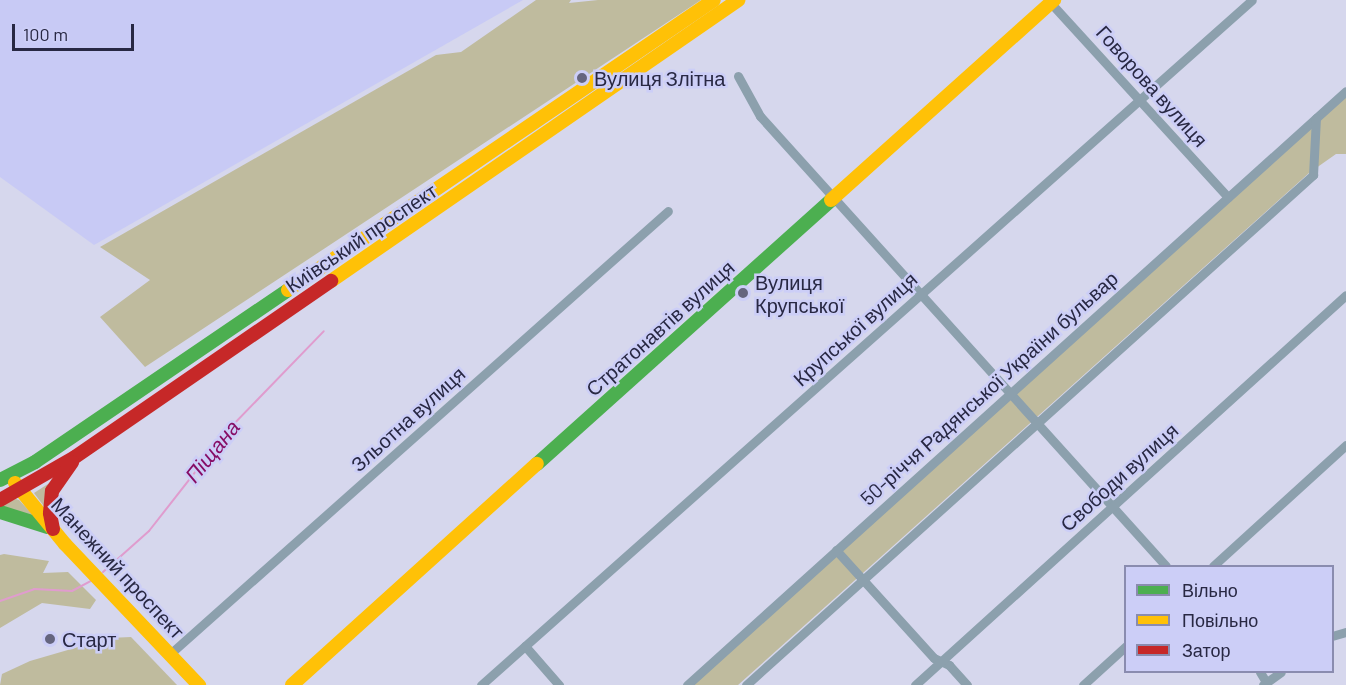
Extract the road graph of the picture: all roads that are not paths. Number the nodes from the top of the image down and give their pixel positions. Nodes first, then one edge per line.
1 (714, 0) edge
2 (739, 0) edge
3 (1252, 0) edge
4 (1051, 1) edge
5 (738, 76) dead end
6 (1346, 91) edge
7 (1139, 100) junction
8 (1316, 118) junction
9 (1228, 197) junction
10 (832, 199) junction
11 (668, 211) dead end
12 (920, 295) junction
13 (1346, 295) edge
14 (1010, 394) junction
15 (1036, 424) junction
16 (1346, 445) edge
17 (75, 457) junction
18 (5, 478) edge
19 (20, 491) junction
20 (0, 500) edge
21 (1113, 508) junction
22 (0, 512) edge
23 (52, 529) junction
24 (836, 550) junction
25 (1164, 565) edge
26 (1215, 565) edge
27 (863, 580) junction
28 (525, 646) junction
29 (1124, 647) edge
30 (171, 653) junction
31 (942, 661) junction
32 (1280, 673) edge
33 (1264, 684) edge
34 (200, 685) edge
35 (292, 685) edge
36 (481, 685) edge
37 (559, 685) edge
38 (687, 685) edge
39 (746, 685) edge
40 (915, 685) edge
41 (967, 685) edge
42 (1083, 685) edge

1 - 18 main road, Київський проспект
2 - 17 main road, Київський проспект
3 - 7 street, Крупської вулиця
4 - 7 street, Говорова вулиця
4 - 10 main road, Стратонавтів вулиця
5 - 10 street
6 - 8 street, 50-річчя Радянської України бульвар
7 - 9 street, Говорова вулиця
7 - 12 street, Крупської вулиця
8 - 9 street, 50-річчя Радянської України бульвар
8 - 15 street
9 - 14 street, 50-річчя Радянської України бульвар
10 - 12 street
10 - 35 main road, Стратонавтів вулиця
11 - 30 street, Зльотна вулиця
12 - 14 street
12 - 28 street, Крупської вулиця
13 - 21 street, Свободи вулиця
14 - 15 street
14 - 24 street, 50-річчя Радянської України бульвар
15 - 21 street
15 - 27 street
16 - 26 street
17 - 19 main road, Київський проспект
17 - 23 main road
18 - 19 main road, Манежний проспект
19 - 20 main road, Київський проспект
19 - 23 main road, Манежний проспект
21 - 25 street
21 - 31 street, Свободи вулиця
22 - 23 main road
23 - 30 main road, Манежний проспект
24 - 27 street
24 - 38 street, 50-річчя Радянської України бульвар
27 - 31 street
27 - 39 street
28 - 36 street, Крупської вулиця
28 - 37 street
29 - 42 street
30 - 34 main road, Манежний проспект
31 - 40 street, Свободи вулиця
31 - 41 street
32 - 33 street

